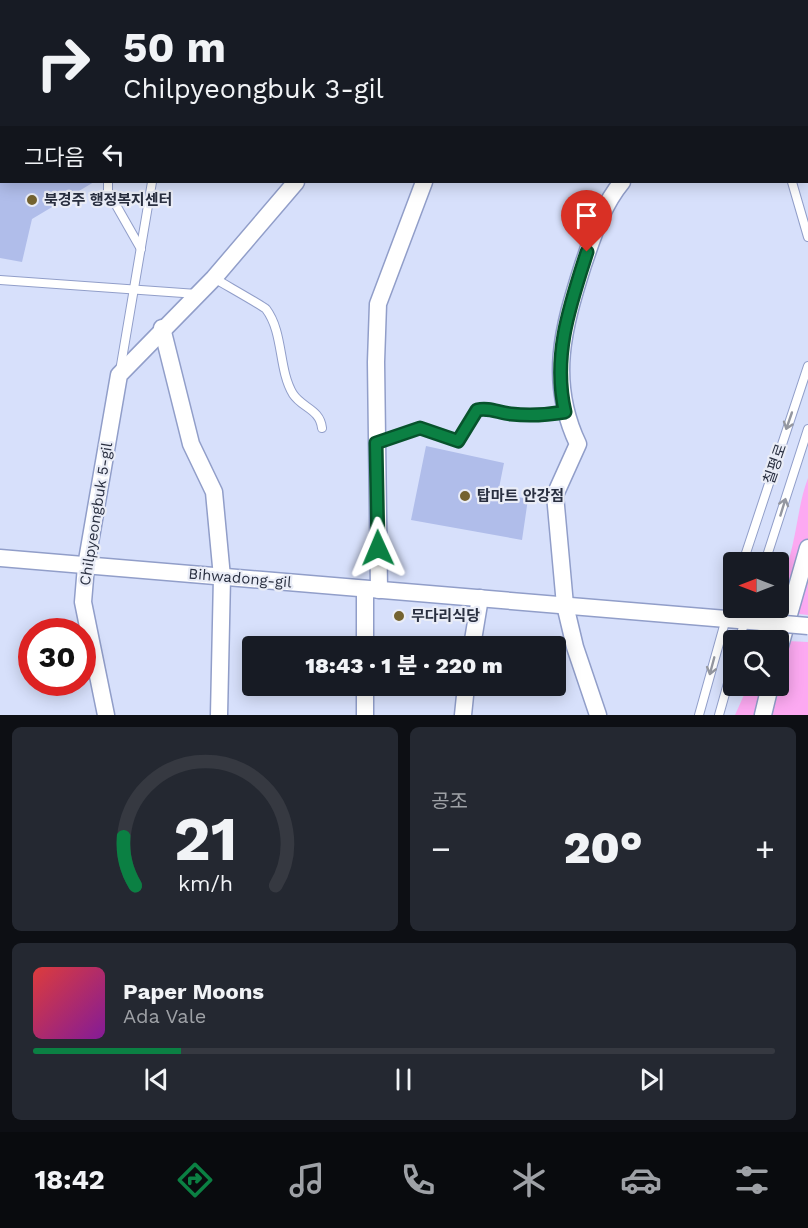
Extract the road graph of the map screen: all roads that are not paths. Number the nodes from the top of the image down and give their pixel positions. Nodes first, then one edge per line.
1 (108, 183) edge
2 (152, 183) edge
3 (295, 183) edge
4 (424, 183) edge
5 (621, 183) edge
6 (792, 183) edge
7 (808, 237) edge
8 (141, 249) junction
9 (214, 278) junction
10 (0, 280) edge
11 (134, 288) junction
12 (197, 294) junction
13 (162, 328) junction
14 (808, 366) edge
15 (120, 375) junction
16 (565, 412) junction
17 (322, 428) dead end
18 (808, 429) edge
19 (376, 443) junction
20 (808, 548) edge
21 (745, 552) edge
22 (768, 552) edge
23 (0, 558) edge
24 (86, 566) junction
25 (222, 577) junction
26 (372, 589) junction
27 (480, 598) junction
28 (565, 605) junction
29 (723, 618) edge
30 (725, 618) edge
31 (763, 618) edge
32 (808, 626) edge
33 (785, 630) edge
34 (366, 636) edge
35 (474, 636) edge
36 (365, 696) edge
37 (465, 696) edge
38 (724, 696) edge
39 (768, 696) edge
40 (106, 715) edge
41 (219, 715) edge
42 (365, 715) edge
43 (463, 715) edge
44 (598, 715) edge
45 (699, 715) edge
46 (719, 715) edge
47 (763, 715) edge

1 - 8 lane
2 - 8 lane
3 - 9 street
4 - 19 street
5 - 16 street
6 - 7 lane
8 - 11 lane
9 - 12 street
9 - 17 lane
10 - 11 lane
11 - 12 lane
11 - 15 lane
12 - 13 street
13 - 15 street
13 - 25 street
14 -> 21 lane, 칠평로
15 - 24 street, Chilpyeongbuk 5-gil
16 - 19 lane
16 - 28 street
22 -> 18 lane
19 - 26 street
20 - 33 street
23 - 24 street, Bihwadong-gil
24 - 25 street, Bihwadong-gil
24 - 40 street, Chilpyeongbuk 5-gil
25 - 26 street, Bihwadong-gil
25 - 41 street
26 - 27 street, Bihwadong-gil
26 - 34 street
27 - 28 street, Bihwadong-gil
27 - 35 street
28 - 29 street, Bihwadong-gil
28 - 44 street
30 -> 45 lane
31 - 32 street, Bihwadong-gil, bridge
36 - 42 street
37 - 43 street
38 - 46 lane
39 - 47 street

